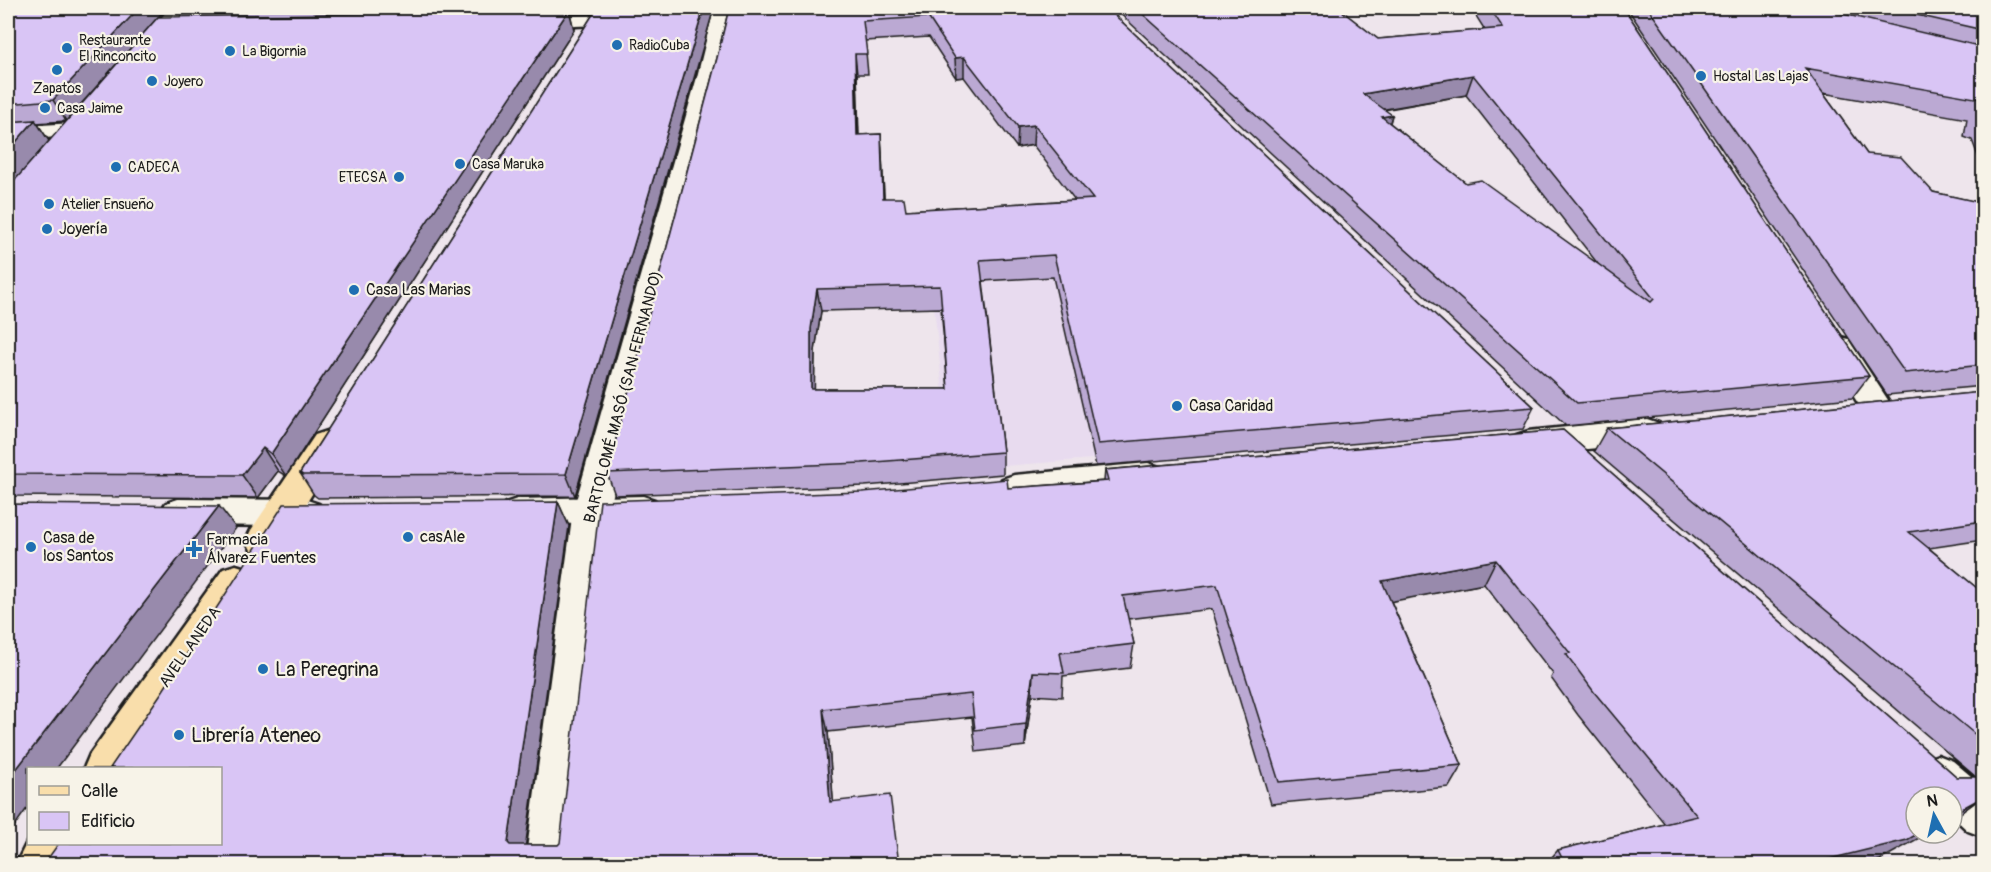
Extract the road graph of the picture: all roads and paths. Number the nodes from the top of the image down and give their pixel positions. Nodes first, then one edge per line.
1 (724, 8) edge
2 (596, 14) edge
3 (183, 18) edge
4 (510, 22) edge
5 (575, 48) edge
6 (125, 71) edge
7 (8, 134) edge
8 (52, 156) edge
9 (1825, 328) edge
10 (1842, 411) edge
11 (1532, 416) edge
12 (339, 423) edge
13 (1676, 428) edge
14 (1558, 440) junction
15 (1493, 446) edge
16 (1585, 464) edge
17 (1178, 474) edge
18 (981, 491) edge
19 (674, 508) edge
20 (591, 511) junction
21 (149, 512) edge
22 (484, 512) edge
23 (282, 513) junction
24 (342, 513) edge
25 (1913, 753) edge
26 (106, 767) edge
27 (1983, 816) edge
28 (52, 845) edge
29 (39, 864) edge
30 (548, 864) edge

1 - 20 street, BARTOLOMÉ MASÓ (SAN FERNANDO)
2 - 4 street
2 - 5 main road
3 - 6 street
7 - 8 street
9 - 10 street
11 - 14 street
12 - 23 main road, AVELLANEDA
13 - 14 street
14 - 15 street
14 - 16 street
17 - 18 street
19 - 20 street
20 - 22 street
20 - 30 street, BARTOLOMÉ MASÓ (SAN FERNANDO)
21 - 23 street
23 - 24 street
23 - 26 main road, AVELLANEDA
25 - 27 street
28 - 29 main road

